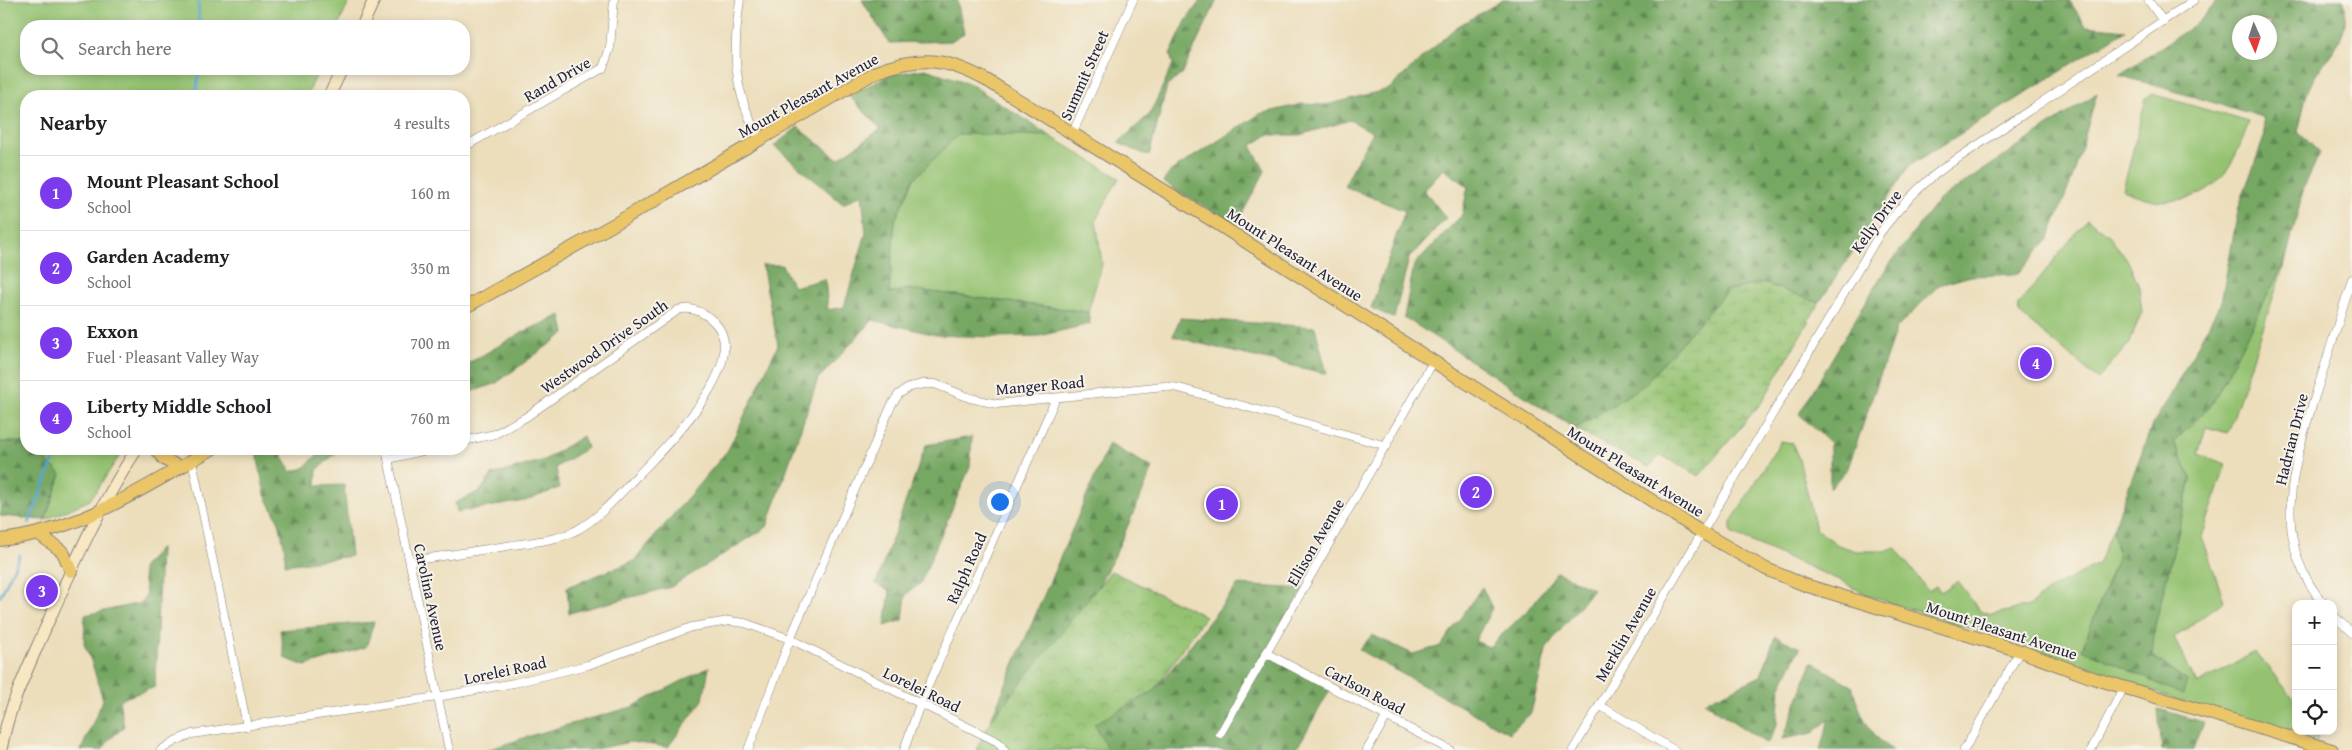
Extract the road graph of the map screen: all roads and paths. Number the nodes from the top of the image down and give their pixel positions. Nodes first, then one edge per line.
1 (374, 0) edge
2 (614, 0) edge
3 (735, 0) edge
4 (740, 0) edge
5 (1132, 0) edge
6 (2148, 0) edge
7 (2194, 0) edge
8 (365, 20) edge
9 (2163, 21) junction
10 (339, 75) edge
11 (332, 90) edge
12 (1072, 134) junction
13 (760, 140) junction
14 (470, 144) edge
15 (2352, 278) edge
16 (470, 305) edge
17 (1433, 362) junction
18 (1056, 398) junction
19 (470, 440) edge
20 (1387, 446) junction
21 (133, 455) edge
22 (161, 455) edge
23 (201, 455) edge
24 (387, 455) edge
25 (405, 455) edge
26 (388, 459) junction
27 (192, 460) junction
28 (179, 467) junction
29 (98, 512) junction
30 (1701, 532) junction
31 (39, 534) junction
32 (0, 540) edge
33 (410, 561) junction
34 (71, 571) junction
35 (2321, 600) edge
36 (2337, 619) edge
37 (2352, 633) edge
38 (790, 639) junction
39 (2020, 651) junction
40 (1266, 653) junction
41 (2124, 687) junction
42 (437, 697) junction
43 (920, 704) junction
44 (1599, 705) junction
45 (1387, 716) junction
46 (247, 726) junction
47 (1220, 734) dead end
48 (1, 744) edge
49 (161, 750) edge
50 (448, 750) edge
51 (748, 750) edge
52 (904, 750) edge
53 (1004, 750) edge
54 (1367, 750) edge
55 (1450, 750) edge
56 (1573, 750) edge
57 (1674, 750) edge
58 (1964, 750) edge
59 (2091, 750) edge
60 (2332, 750) edge

1 - 8 main road
2 - 14 street, Rand Drive
3 - 4 street
4 - 13 street
5 - 12 street, Summit Street
6 - 9 street
7 - 9 street, Kelly Drive
9 - 30 street, Kelly Drive
10 - 11 main road
12 - 13 main road, Mount Pleasant Avenue
12 - 17 main road, Mount Pleasant Avenue
13 - 16 main road, Mount Pleasant Avenue
15 - 35 street, Hadrian Drive
17 - 20 street, Ellison Avenue
17 - 30 main road, Mount Pleasant Avenue
18 - 20 street, Manger Road
18 - 38 street, Manger Road
18 - 43 street, Ralph Road
19 - 33 street, Westwood Drive South
20 - 40 street, Ellison Avenue
21 - 29 main road
22 - 28 main road
23 - 27 main road
24 - 26 street, Carolina Avenue
25 - 26 street
26 - 33 street, Carolina Avenue
27 - 28 main road
27 - 46 street
28 - 29 main road
29 - 31 main road
29 - 34 main road
30 - 39 main road, Mount Pleasant Avenue
30 - 44 street, Merklin Avenue
31 - 32 main road
31 - 34 main road
33 - 42 street, Carolina Avenue
34 - 48 main road
36 - 37 street
38 - 42 street, Lorelei Road
38 - 43 street, Lorelei Road
38 - 51 street, Manger Road
39 - 41 main road, Mount Pleasant Avenue
39 - 58 street
40 - 45 street, Carlson Road
40 - 47 street, Ellison Avenue
41 - 59 street
41 - 60 main road, Mount Pleasant Avenue
42 - 46 street, Lorelei Road
42 - 50 street, Carolina Avenue
43 - 52 street, Ralph Road
43 - 53 street, Lorelei Road
44 - 56 street, Merklin Avenue
44 - 57 street
45 - 54 street
45 - 55 street, Carlson Road
46 - 49 street, Lorelei Road

